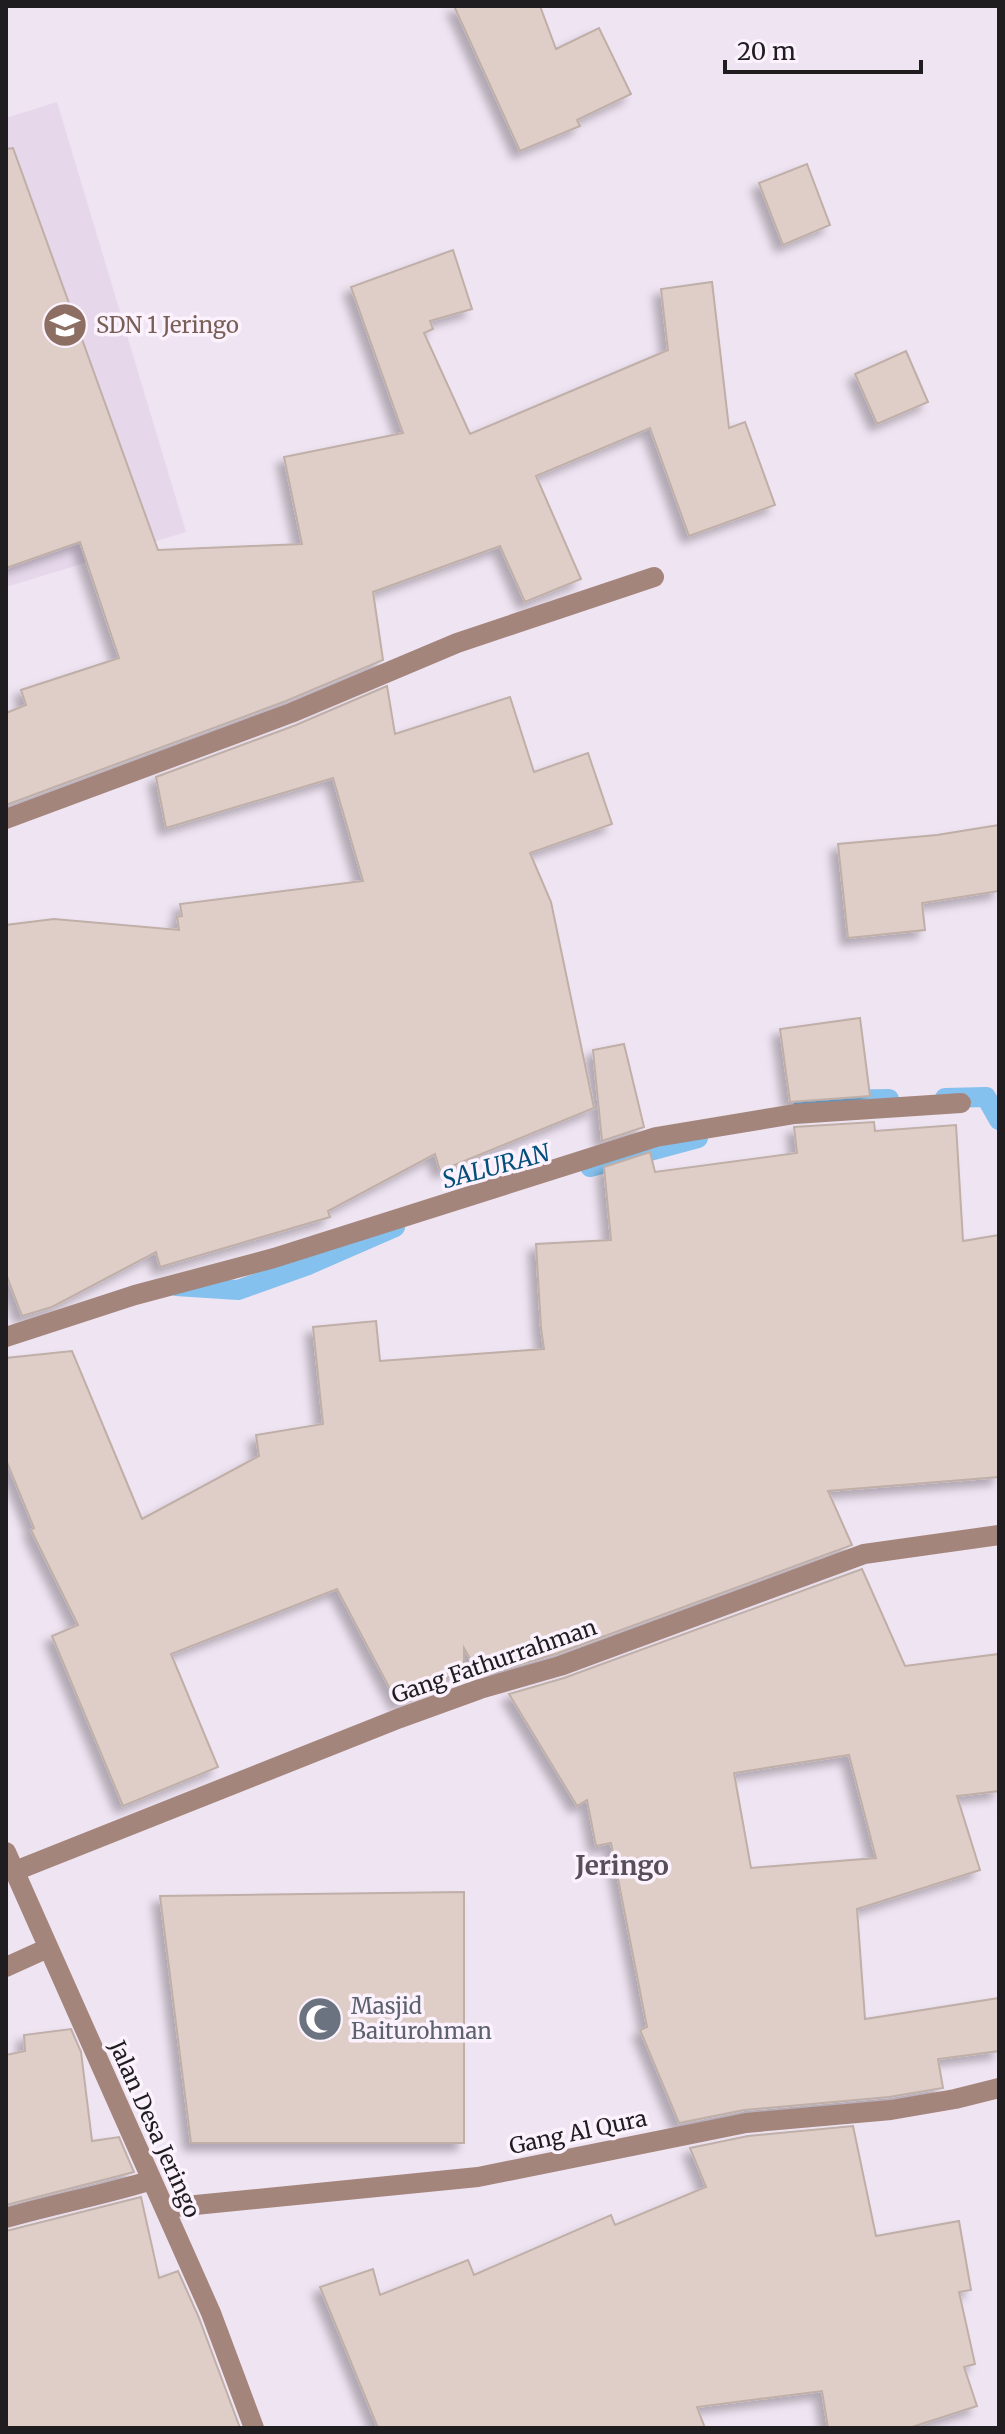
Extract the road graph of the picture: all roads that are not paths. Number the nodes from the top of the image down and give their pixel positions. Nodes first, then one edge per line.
1 (654, 577) dead end
2 (6, 819) edge
3 (961, 1103) dead end
4 (6, 1337) edge
5 (999, 1535) edge
6 (10, 1862) edge
7 (48, 1948) junction
8 (6, 1967) edge
9 (999, 2088) edge
10 (152, 2180) junction
11 (165, 2208) junction
12 (6, 2218) edge
13 (254, 2428) edge

1 - 2 street
3 - 4 street
5 - 6 street, Gang Fathurrahman
6 - 7 street, Jalan Desa Jeringo
7 - 8 street
7 - 10 street, Jalan Desa Jeringo
9 - 11 street, Gang Al Qura
10 - 11 street, Jalan Desa Jeringo
10 - 12 street
11 - 13 street, Jalan Desa Jeringo

